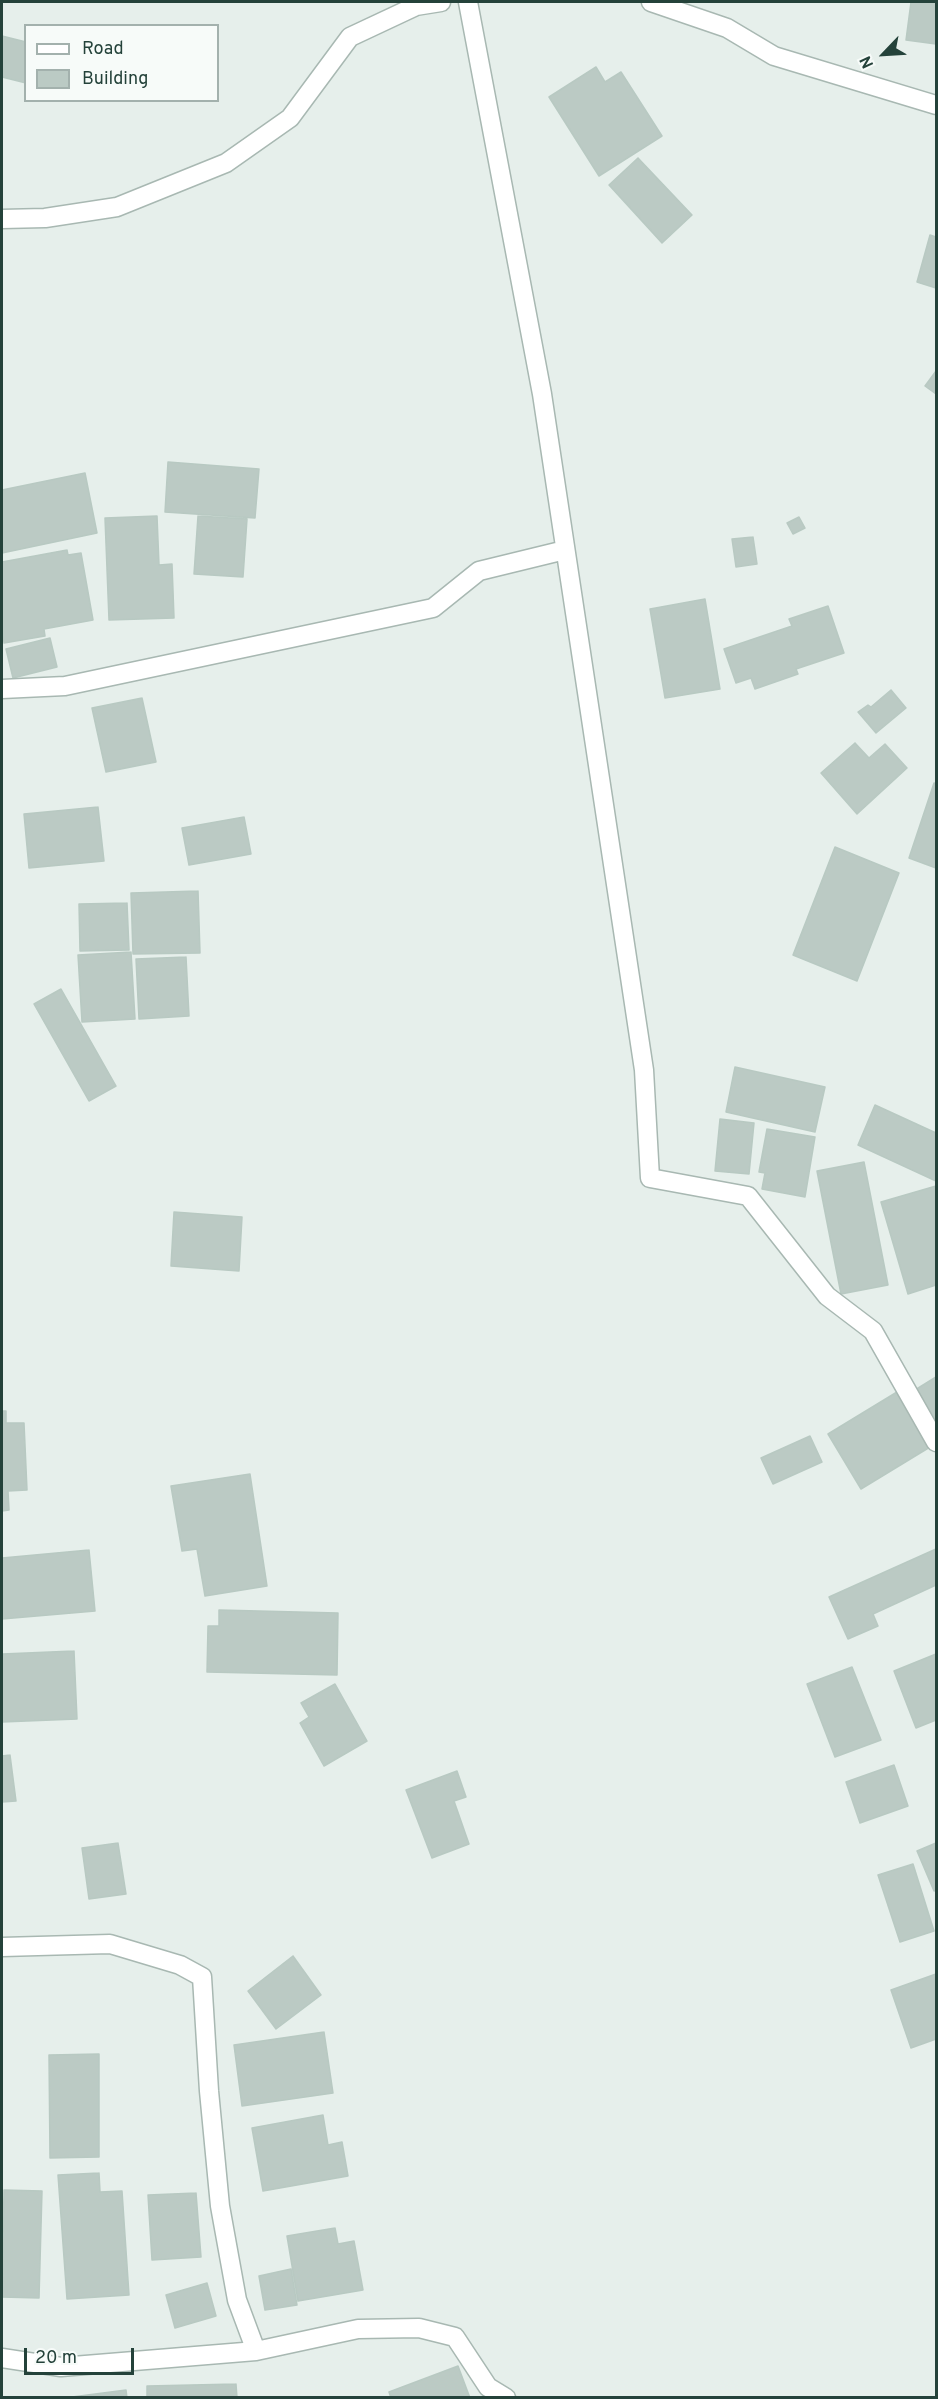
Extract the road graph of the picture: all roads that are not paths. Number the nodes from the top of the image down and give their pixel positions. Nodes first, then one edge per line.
1 (441, 2) edge
2 (468, 2) edge
3 (651, 2) edge
4 (413, 4) edge
5 (936, 105) edge
6 (2, 219) edge
7 (565, 550) junction
8 (2, 689) edge
9 (936, 1442) edge
10 (2, 1947) edge
11 (256, 2351) junction
12 (2, 2358) edge
13 (506, 2397) edge

1 - 4 street
2 - 7 street
3 - 5 street
4 - 6 street
7 - 8 street
7 - 9 street
10 - 11 street
11 - 12 street
11 - 13 street

